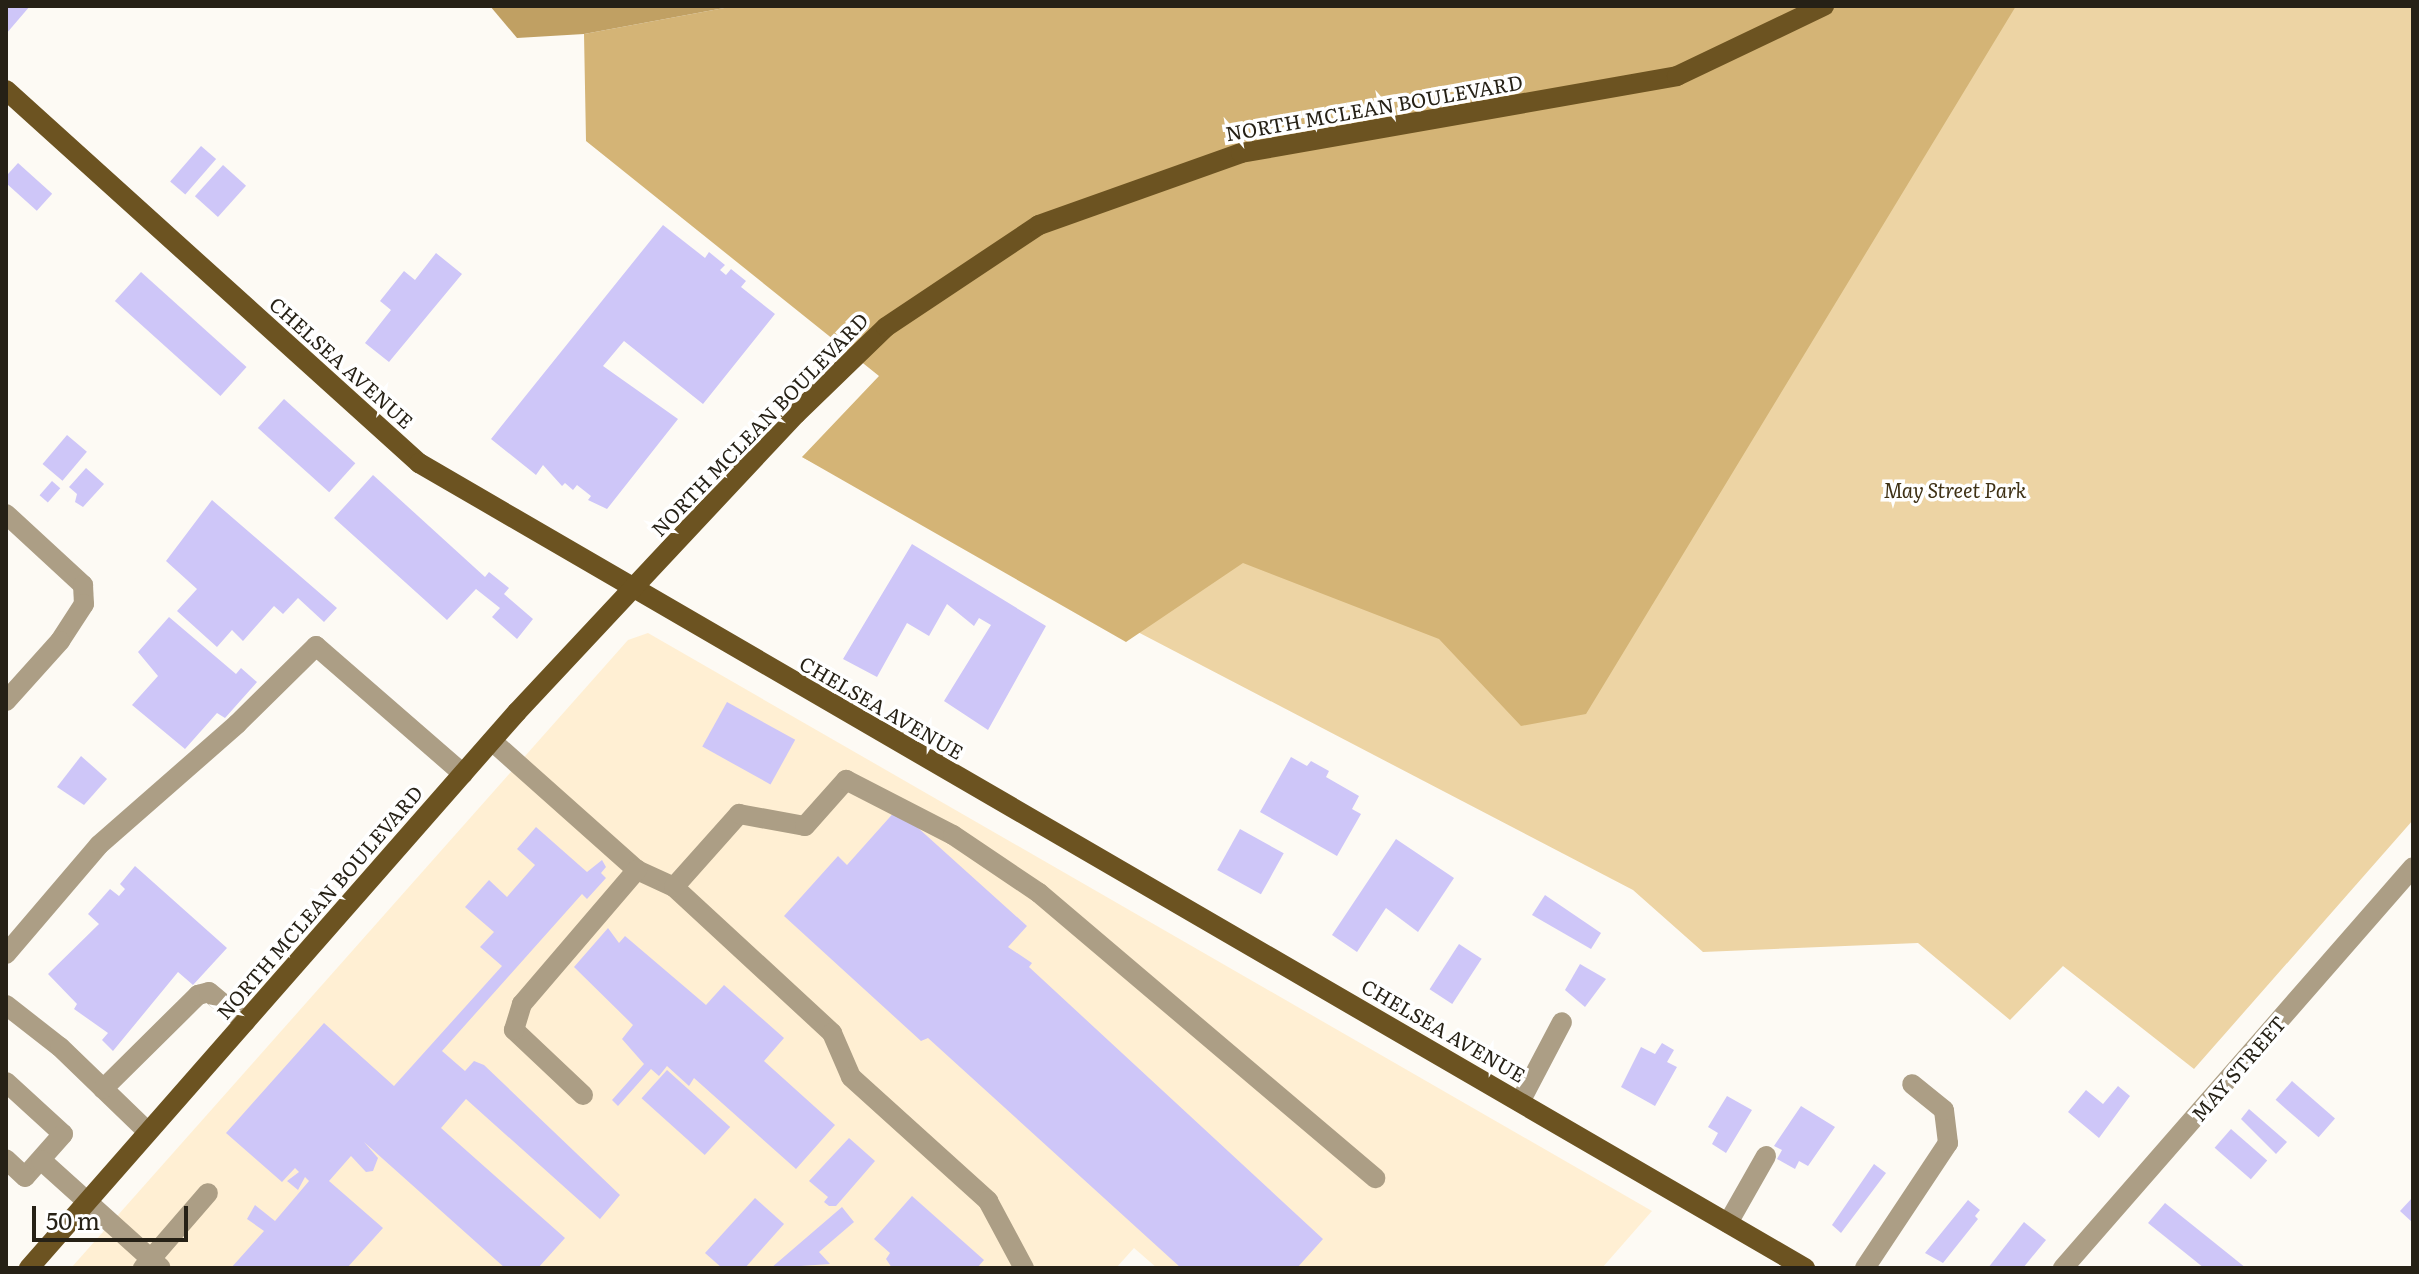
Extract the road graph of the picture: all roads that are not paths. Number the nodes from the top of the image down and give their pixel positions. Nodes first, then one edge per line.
1 (1824, 6) edge
2 (6, 90) edge
3 (6, 514) edge
4 (631, 591) junction
5 (6, 701) edge
6 (492, 741) junction
7 (463, 774) junction
8 (2413, 867) edge
9 (637, 870) junction
10 (674, 887) junction
11 (6, 954) edge
12 (6, 1005) edge
13 (245, 1022) junction
14 (1562, 1022) dead end
15 (6, 1082) edge
16 (1912, 1084) dead end
17 (103, 1089) junction
18 (583, 1095) dead end
19 (1520, 1102) junction
20 (148, 1132) junction
21 (1766, 1156) dead end
22 (6, 1159) edge
23 (41, 1160) junction
24 (1375, 1178) dead end
25 (208, 1193) dead end
26 (87, 1202) junction
27 (1728, 1223) junction
28 (152, 1265) edge
29 (2073, 1265) edge
30 (29, 1268) edge
31 (1024, 1268) edge
32 (1805, 1268) edge
33 (1865, 1268) edge

1 - 4 main road, NORTH MCLEAN BOULEVARD
2 - 4 main road, CHELSEA AVENUE
3 - 5 street
4 - 6 main road, NORTH MCLEAN BOULEVARD
4 - 19 main road, CHELSEA AVENUE
6 - 7 main road, NORTH MCLEAN BOULEVARD
6 - 9 street
7 - 11 street
7 - 13 main road, NORTH MCLEAN BOULEVARD
8 - 29 street, MAY STREET
9 - 10 street
9 - 18 street
10 - 24 street
10 - 31 street
12 - 17 street
13 - 17 street
13 - 20 main road, NORTH MCLEAN BOULEVARD
14 - 19 street
15 - 23 street
16 - 33 street
17 - 20 street
19 - 27 main road, CHELSEA AVENUE
20 - 26 main road, NORTH MCLEAN BOULEVARD
21 - 27 street
22 - 23 street
23 - 26 street
25 - 28 street
26 - 28 street
26 - 30 main road, NORTH MCLEAN BOULEVARD
27 - 32 main road, CHELSEA AVENUE

